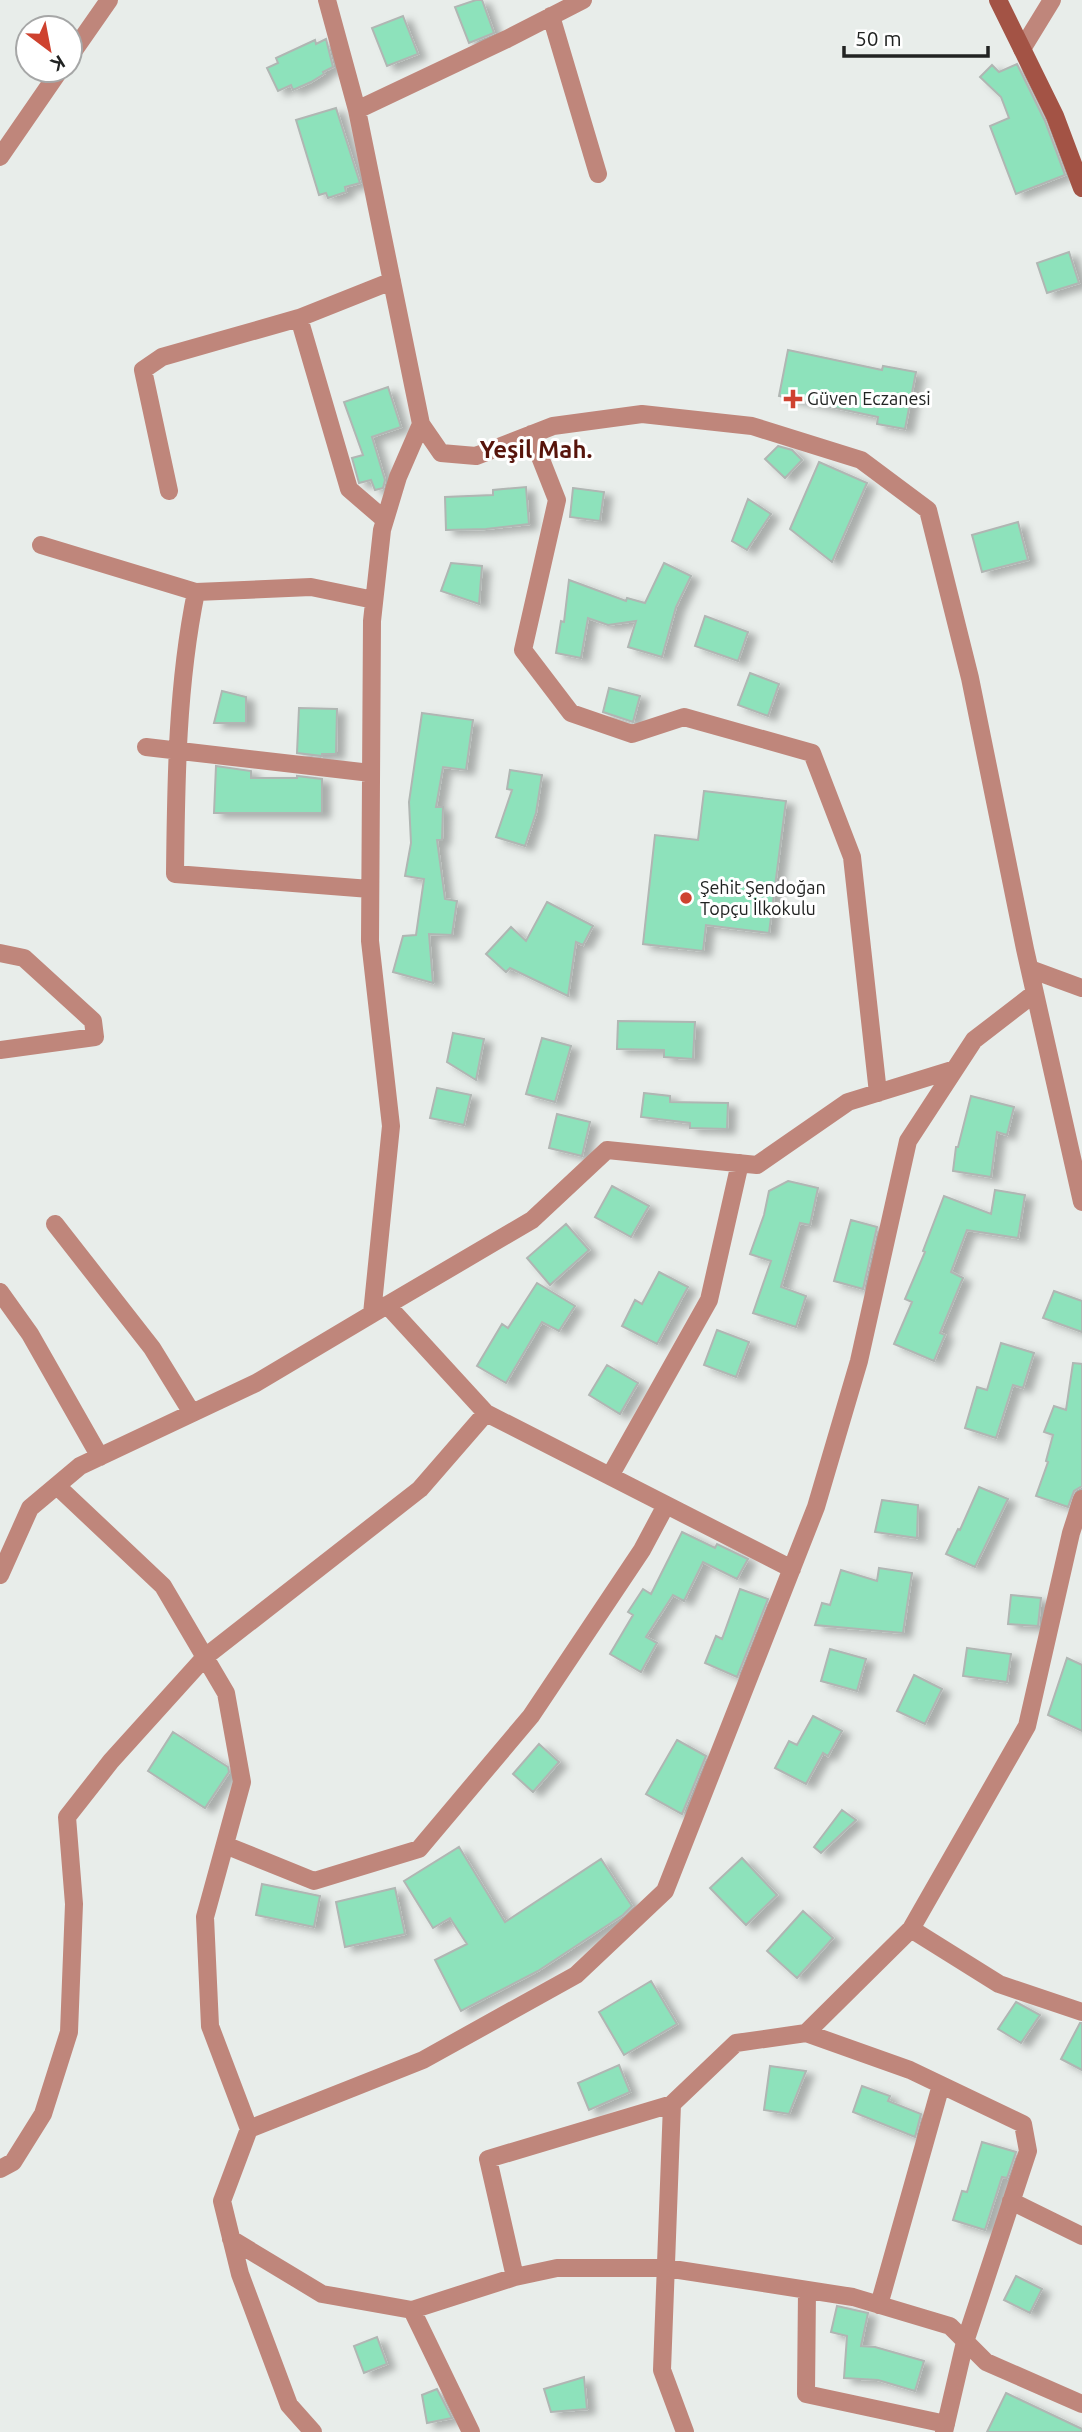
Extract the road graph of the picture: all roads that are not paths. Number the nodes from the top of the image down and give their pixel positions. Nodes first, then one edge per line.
1 (109, 0) edge
2 (327, 0) edge
3 (583, 0) edge
4 (998, 0) edge
5 (1052, 0) edge
6 (551, 16) junction
7 (84, 36) edge
8 (1022, 49) junction
9 (50, 84) edge
10 (357, 110) junction
11 (0, 157) edge
12 (598, 174) dead end
13 (1082, 188) edge
14 (392, 281) junction
15 (299, 318) junction
16 (421, 424) junction
17 (531, 434) junction
18 (169, 491) dead end
19 (385, 520) junction
20 (41, 545) dead end
21 (195, 592) junction
22 (374, 600) junction
23 (146, 747) dead end
24 (176, 751) junction
25 (371, 773) junction
26 (370, 889) junction
27 (0, 953) edge
28 (1030, 969) junction
29 (1082, 988) edge
30 (1035, 993) junction
31 (0, 1050) edge
32 (955, 1069) junction
33 (878, 1093) junction
34 (740, 1163) junction
35 (1082, 1202) edge
36 (55, 1224) dead end
37 (0, 1292) edge
38 (380, 1309) junction
39 (192, 1413) junction
40 (486, 1413) junction
41 (100, 1457) junction
42 (610, 1476) junction
43 (57, 1486) junction
44 (1082, 1499) edge
45 (666, 1505) junction
46 (792, 1569) junction
47 (0, 1575) edge
48 (205, 1657) junction
49 (225, 1845) junction
50 (911, 1929) junction
51 (1082, 2012) edge
52 (806, 2033) junction
53 (940, 2085) junction
54 (671, 2104) junction
55 (249, 2129) junction
56 (0, 2169) edge
57 (1011, 2201) junction
58 (1082, 2236) edge
59 (231, 2239) junction
60 (666, 2268) junction
61 (515, 2277) junction
62 (807, 2290) junction
63 (879, 2305) junction
64 (412, 2310) junction
65 (965, 2342) junction
66 (1082, 2404) edge
67 (945, 2428) edge
68 (313, 2432) edge
69 (471, 2432) edge
70 (685, 2432) edge

1 - 7 street
2 - 10 street
3 - 6 street
4 - 8 street
5 - 8 street
6 - 10 street
6 - 12 street
8 - 13 street
9 - 11 street
10 - 14 street
14 - 15 street
14 - 16 street
15 - 18 street
15 - 19 street
16 - 17 street
16 - 19 street
17 - 28 street
17 - 33 street
19 - 22 street
20 - 21 street
21 - 22 street
21 - 24 street
22 - 25 street
23 - 24 street
24 - 25 street
24 - 26 street
25 - 26 street
26 - 38 street
27 - 31 street
28 - 29 street
28 - 30 street
30 - 32 street
30 - 35 street
32 - 33 street
32 - 46 street
33 - 34 street
34 - 38 street
34 - 42 street
36 - 39 street
37 - 41 street
38 - 39 street
38 - 40 street
39 - 41 street
40 - 42 street
40 - 48 street
41 - 43 street
42 - 45 street
43 - 47 street
43 - 48 street
44 - 50 street
45 - 46 street
45 - 49 street
46 - 55 street
48 - 49 street
48 - 56 street
49 - 55 street
50 - 51 street
50 - 52 street
52 - 53 street
52 - 54 street
53 - 57 street
53 - 63 street
54 - 60 street
54 - 61 street
55 - 59 street
57 - 58 street
57 - 65 street
59 - 64 street
59 - 68 street
60 - 61 street
60 - 62 street
60 - 70 street
61 - 64 street
62 - 63 street
62 - 67 street
63 - 65 street
64 - 69 street
65 - 66 street
65 - 67 street

